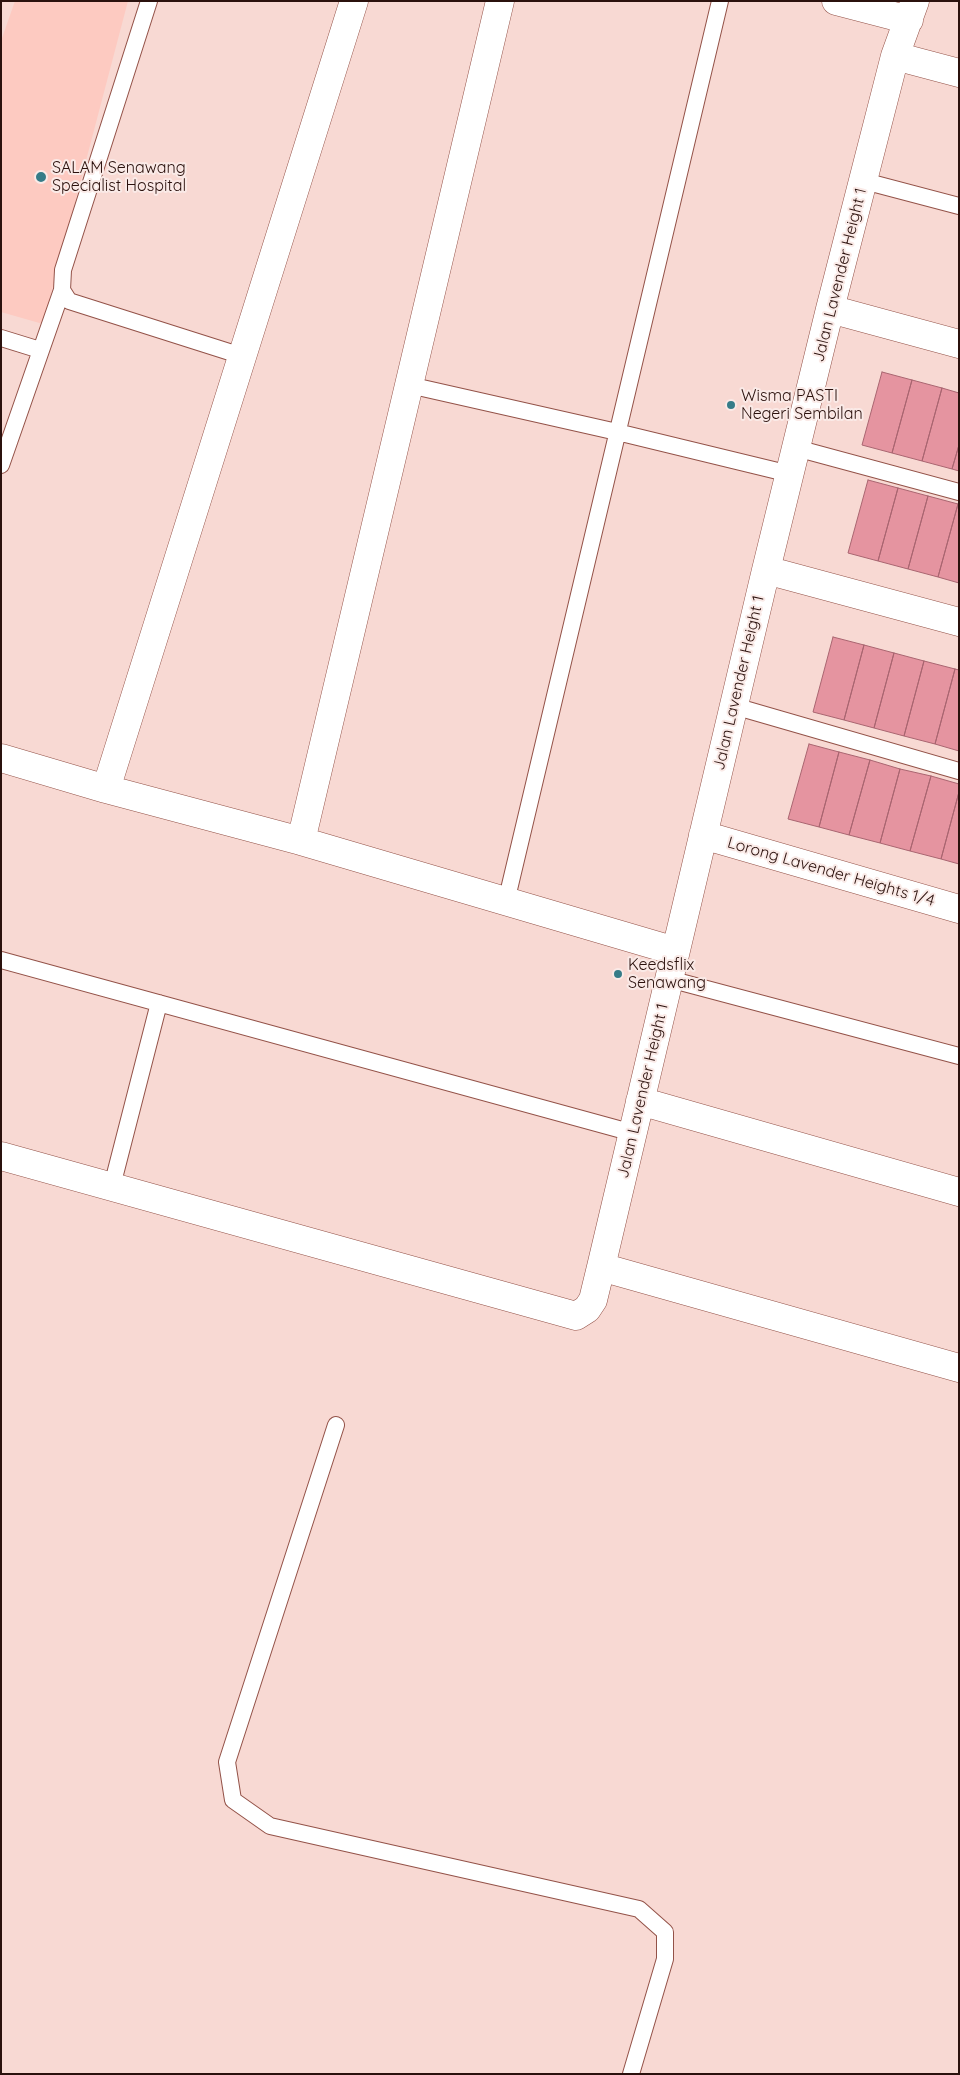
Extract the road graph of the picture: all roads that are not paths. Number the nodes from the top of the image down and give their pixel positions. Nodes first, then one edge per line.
1 (150, 1) edge
2 (354, 1) edge
3 (500, 1) edge
4 (720, 1) edge
5 (836, 1) edge
6 (912, 11) edge
7 (896, 56) junction
8 (959, 72) edge
9 (864, 181) junction
10 (959, 206) edge
11 (62, 290) junction
12 (830, 310) junction
13 (1, 338) edge
14 (959, 344) edge
15 (40, 350) junction
16 (242, 356) junction
17 (409, 385) junction
18 (617, 432) junction
19 (793, 461) junction
20 (1, 465) edge
21 (959, 492) edge
22 (766, 570) junction
23 (959, 622) edge
24 (734, 706) junction
25 (1, 758) edge
26 (959, 771) edge
27 (106, 789) junction
28 (703, 835) junction
29 (301, 841) junction
30 (506, 902) junction
31 (959, 910) edge
32 (675, 951) junction
33 (1, 960) edge
34 (669, 979) junction
35 (159, 1004) junction
36 (959, 1056) edge
37 (640, 1101) junction
38 (633, 1133) junction
39 (1, 1156) edge
40 (112, 1186) junction
41 (959, 1192) edge
42 (601, 1267) junction
43 (959, 1368) edge
44 (336, 1425) dead end
45 (631, 2074) edge

1 - 11 lane
2 - 16 street
3 - 17 street
4 - 18 lane
5 - 6 street
6 - 7 street, Jalan Lavender Height 1
7 - 8 street
7 - 9 street, Jalan Lavender Height 1
9 - 10 lane
9 - 12 street, Jalan Lavender Height 1
11 - 15 lane
11 - 16 lane
12 - 14 street
12 - 19 street, Jalan Lavender Height 1
13 - 15 lane
15 - 20 lane
16 - 27 street
17 - 18 lane
17 - 29 street
18 - 19 lane
18 - 30 lane
19 - 21 lane
19 - 22 street, Jalan Lavender Height 1
22 - 23 street
22 - 24 street, Jalan Lavender Height 1
24 - 26 lane
24 - 28 street, Jalan Lavender Height 1
25 - 27 street
27 - 29 street
28 - 31 street, Lorong Lavender Heights 1/4
28 - 32 street, Jalan Lavender Height 1
29 - 30 street
30 - 32 street
32 - 34 street, Jalan Lavender Height 1
33 - 35 lane
34 - 36 lane
34 - 37 street, Jalan Lavender Height 1
35 - 38 lane
35 - 40 lane
37 - 38 street, Jalan Lavender Height 1
37 - 41 street
38 - 42 street, Jalan Lavender Height 1
39 - 40 street
40 - 42 street, Jalan Lavender Height 1
42 - 43 street
44 - 45 lane

